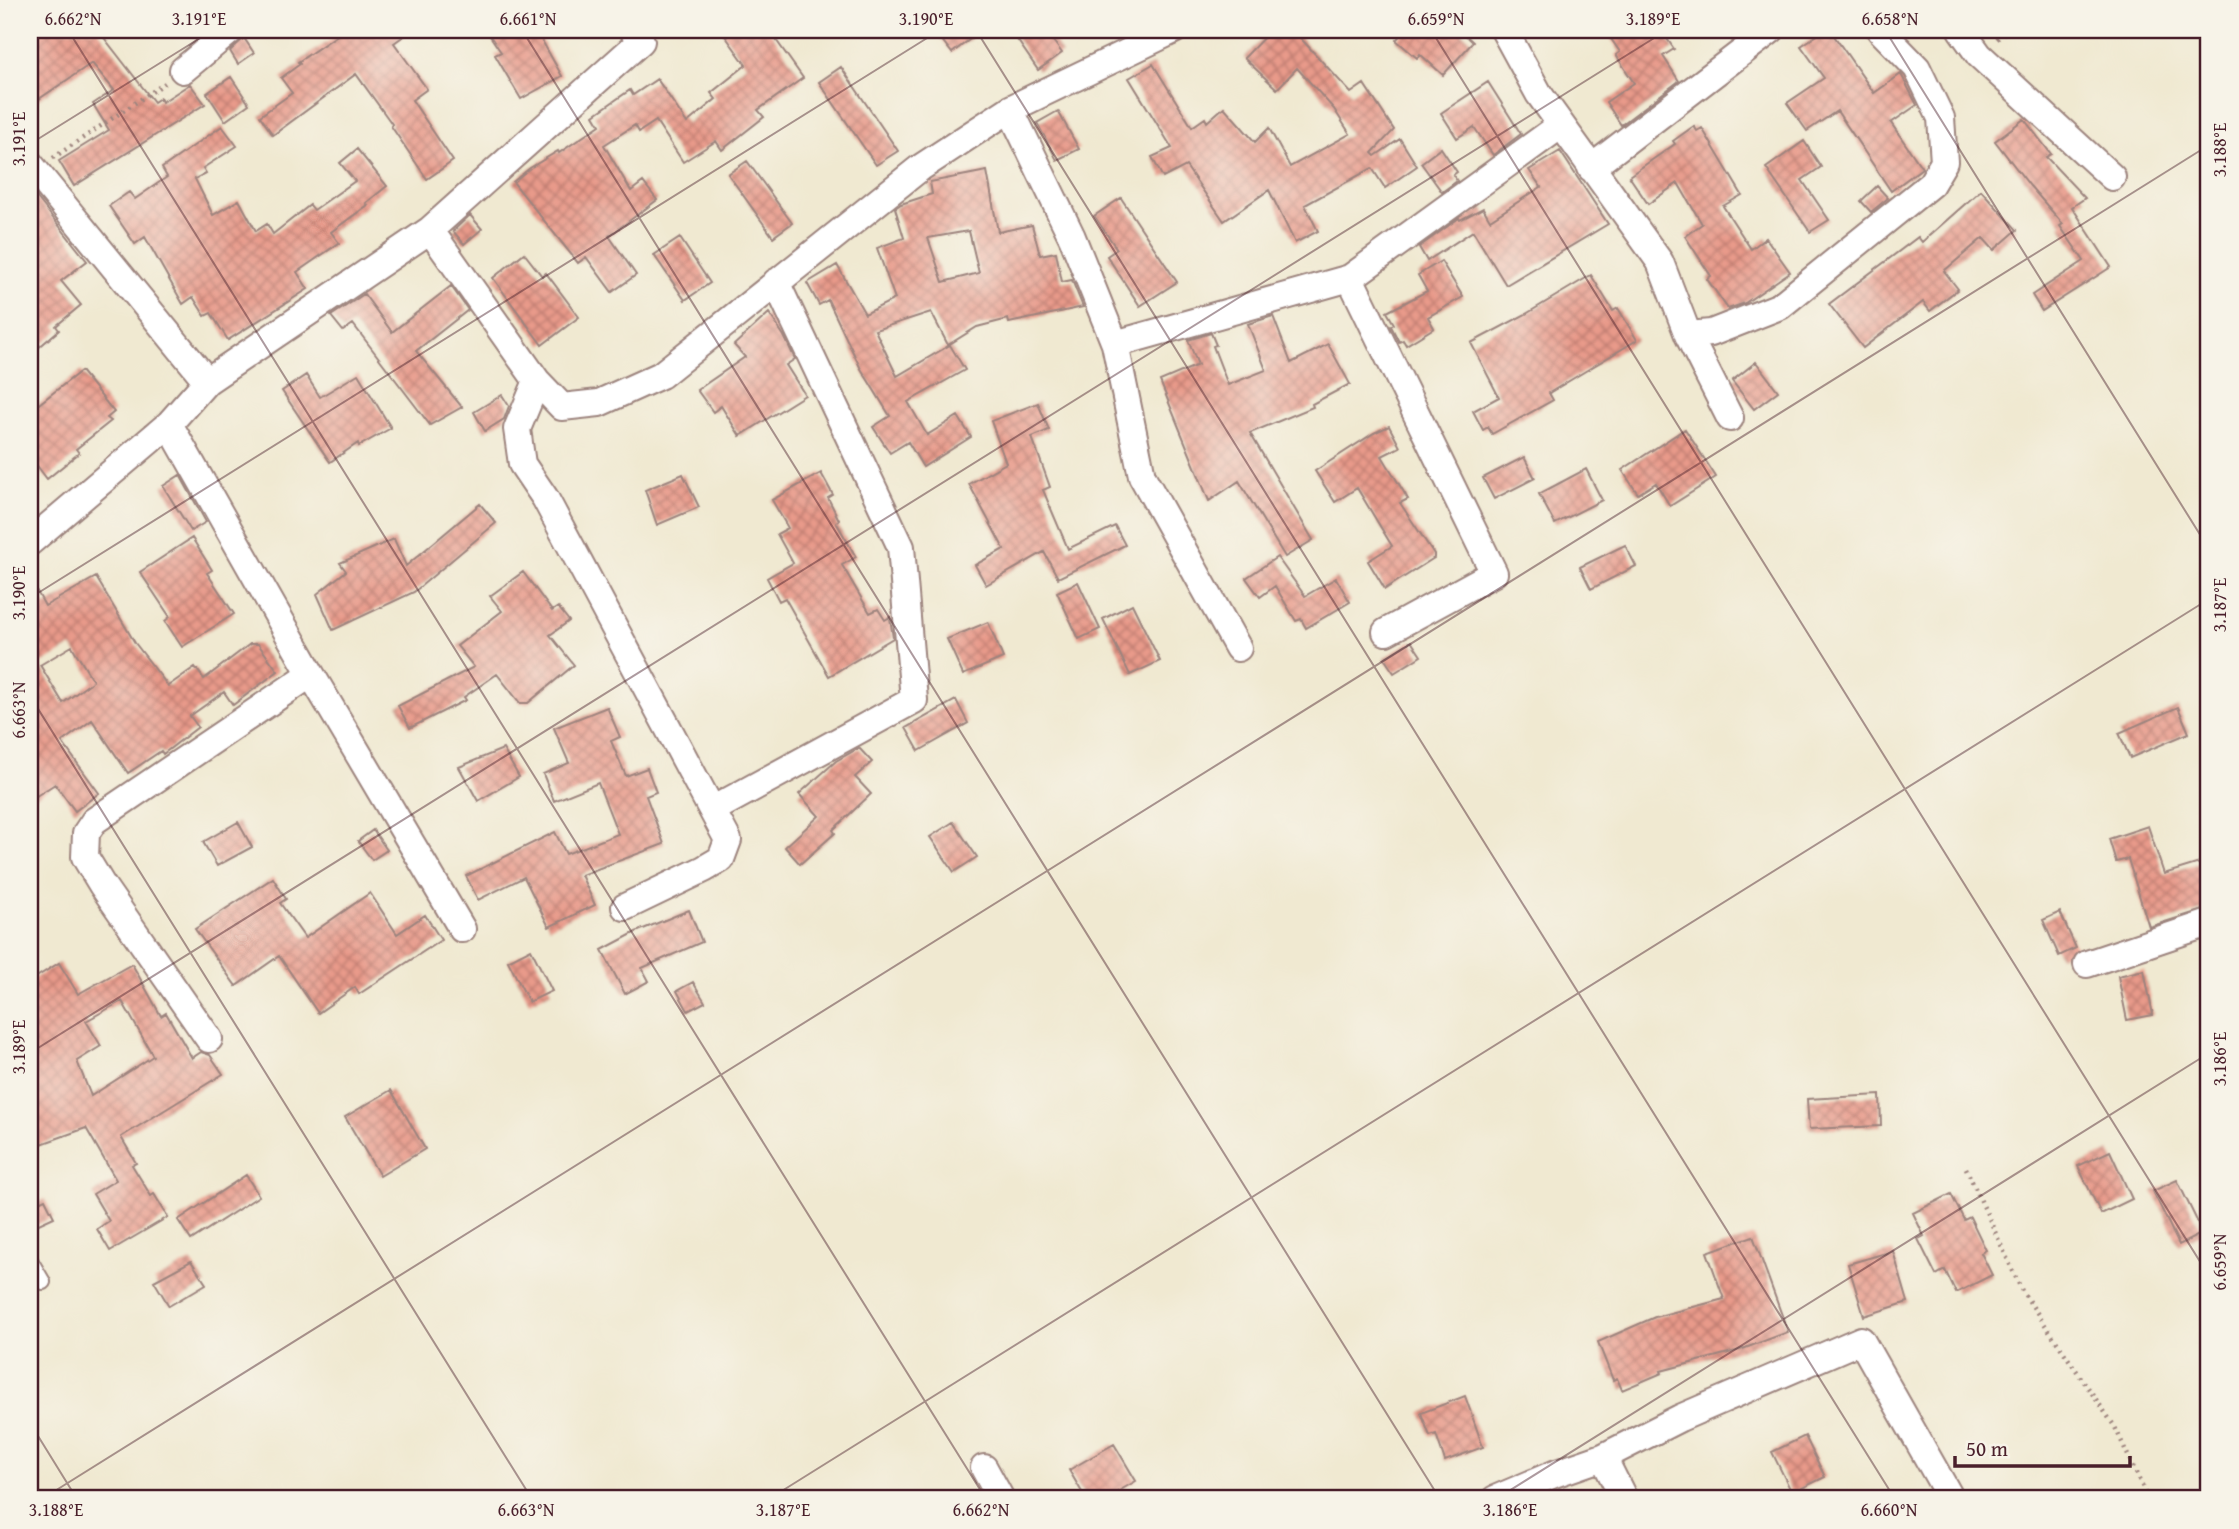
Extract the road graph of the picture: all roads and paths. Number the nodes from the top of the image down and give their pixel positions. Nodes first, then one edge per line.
1 (231, 30) edge
2 (1174, 30) edge
3 (1504, 30) edge
4 (1771, 30) edge
5 (1880, 30) edge
6 (1961, 30) edge
7 (643, 33) edge
8 (183, 70) joint
9 (1010, 108) junction
10 (1561, 125) junction
11 (1591, 169) junction
12 (32, 170) edge
13 (2112, 177) dead end
14 (430, 229) junction
15 (1350, 278) junction
16 (776, 282) junction
17 (1688, 335) junction
18 (1115, 344) junction
19 (207, 381) junction
20 (537, 381) junction
21 (1730, 418) dead end
22 (170, 424) junction
23 (30, 542) edge
24 (1386, 632) dead end
25 (1238, 648) dead end
26 (311, 674) junction
27 (712, 810) junction
28 (625, 907) dead end
29 (2209, 923) edge
30 (462, 929) dead end
31 (2087, 964) dead end
32 (209, 1039) dead end
33 (1965, 1168) dead end
34 (30, 1260) edge
35 (43, 1282) dead end
36 (1603, 1457) junction
37 (984, 1468) dead end
38 (1001, 1499) edge
39 (1495, 1499) edge
40 (1624, 1499) edge
41 (1951, 1499) edge
42 (2148, 1499) edge

1 - 8 street
2 - 9 street
3 - 10 street
4 - 11 street
5 - 17 street
6 - 13 street
7 - 14 street
8 - 12 path
9 - 16 street
9 - 18 street
10 - 11 street
10 - 15 street
11 - 17 street
12 - 19 street
14 - 19 street
14 - 20 street
15 - 18 street
15 - 24 street
16 - 20 street
16 - 27 street
17 - 21 street
18 - 25 street
19 - 22 street
20 - 27 street
22 - 23 street
22 - 26 street
26 - 30 street
26 - 32 street
27 - 28 street
29 - 31 street
33 - 42 path
34 - 35 lane
36 - 39 street
36 - 40 street
36 - 41 street
37 - 38 street

